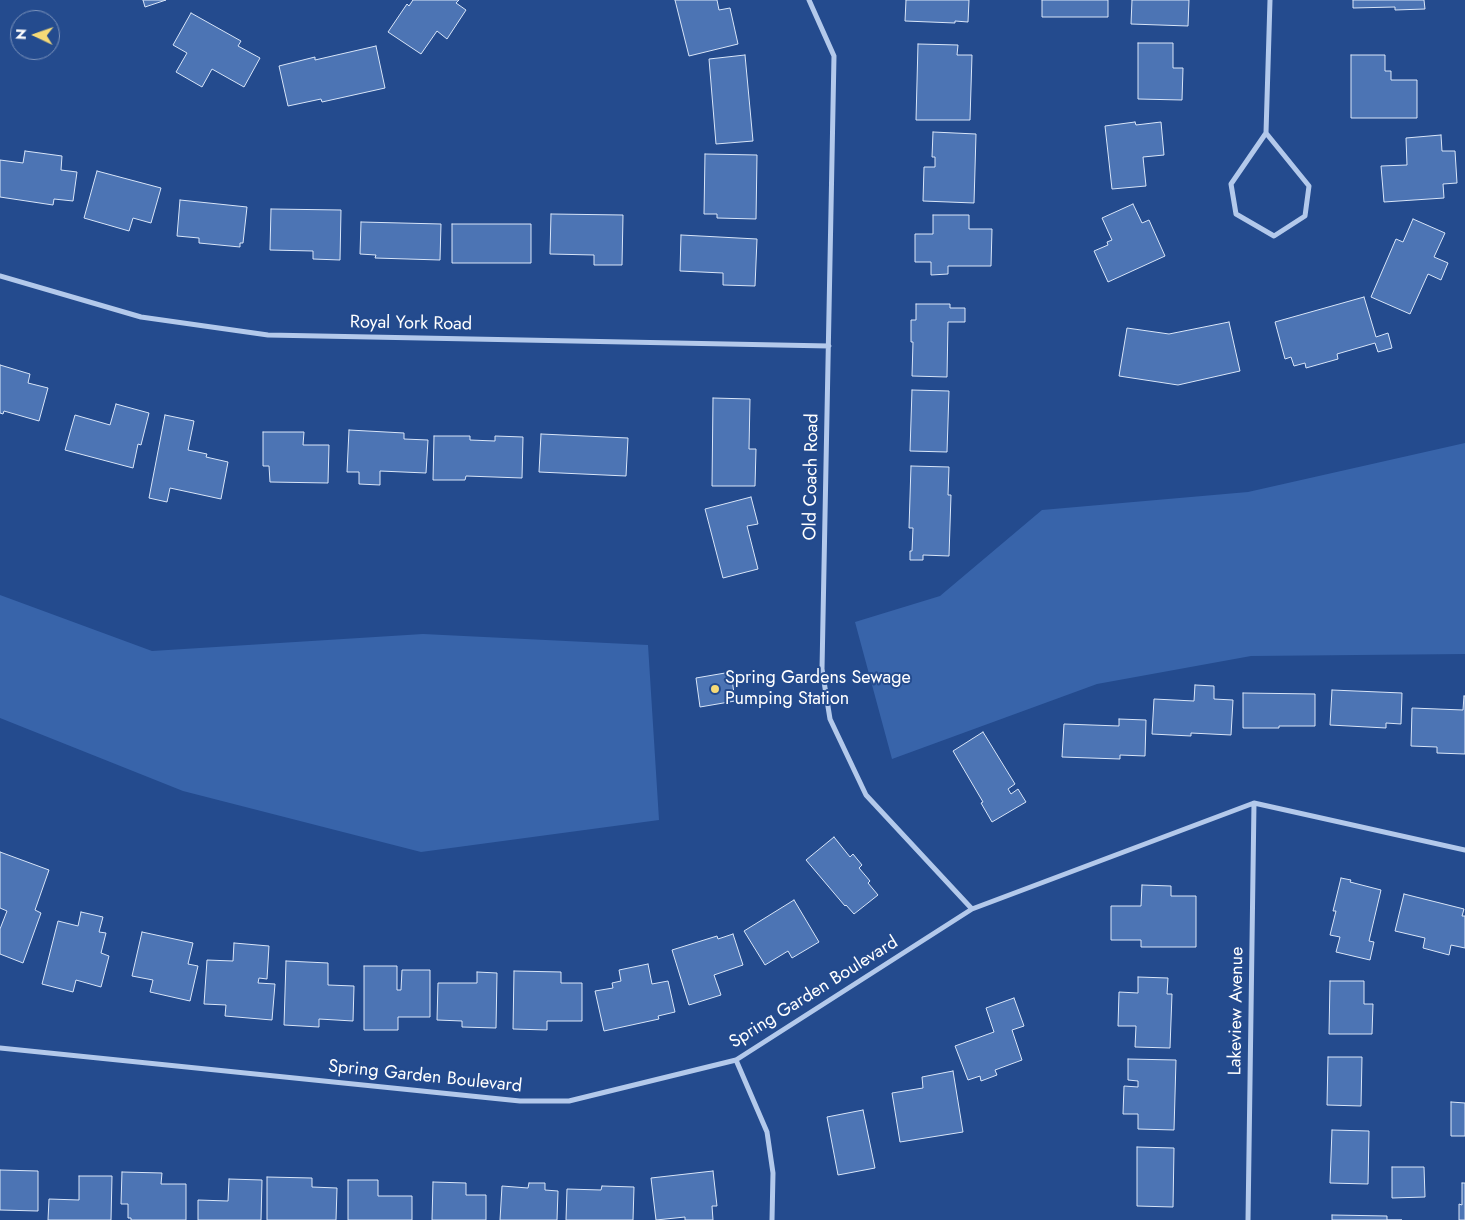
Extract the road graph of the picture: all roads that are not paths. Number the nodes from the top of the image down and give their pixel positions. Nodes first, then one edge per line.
1 (809, 0) edge
2 (1270, 0) edge
3 (1266, 133) junction
4 (0, 276) edge
5 (829, 346) junction
6 (1254, 803) junction
7 (1465, 850) edge
8 (972, 909) junction
9 (0, 1048) edge
10 (736, 1060) junction
11 (772, 1220) edge
12 (1248, 1220) edge

1 - 5 street, Old Coach Road
2 - 3 street
3 - 3 street
4 - 5 street, Royal York Road
5 - 8 street, Old Coach Road
6 - 7 street
6 - 8 street, Spring Garden Boulevard
6 - 12 street, Lakeview Avenue
8 - 10 street, Spring Garden Boulevard
9 - 10 street, Spring Garden Boulevard
10 - 11 street

